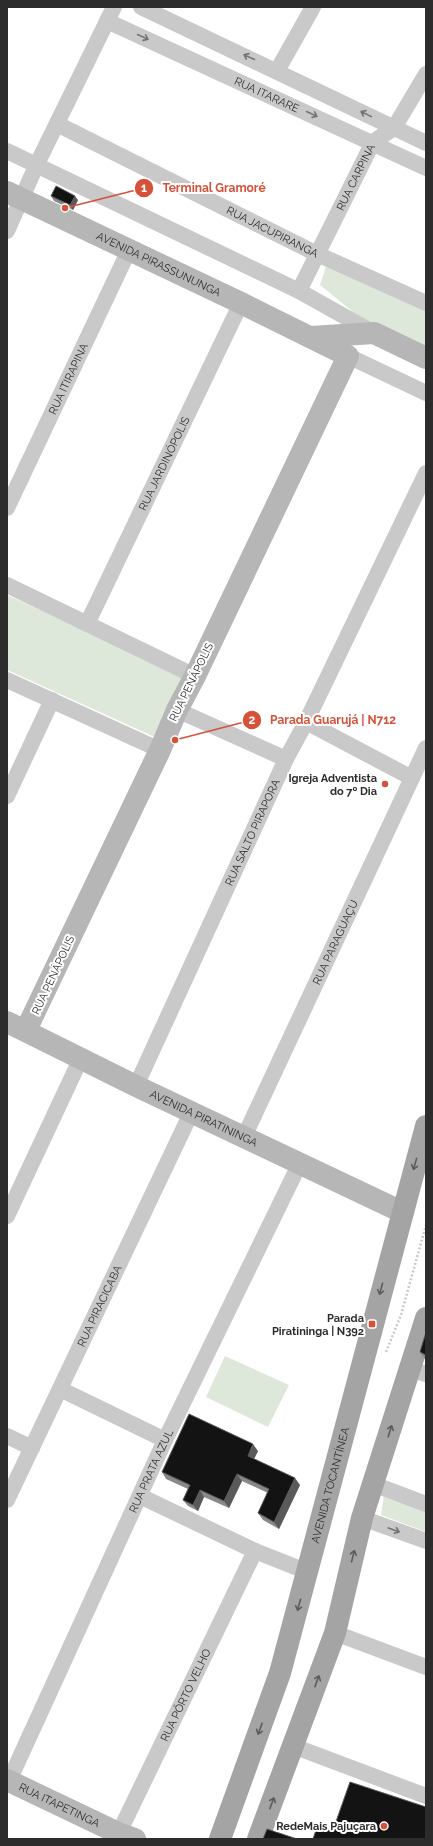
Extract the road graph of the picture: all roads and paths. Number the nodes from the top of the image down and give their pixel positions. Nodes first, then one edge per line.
1 (313, 7) edge
2 (152, 9) edge
3 (110, 14) edge
4 (277, 71) junction
5 (426, 74) edge
6 (56, 124) junction
7 (394, 128) junction
8 (373, 142) junction
9 (426, 143) edge
10 (7, 150) edge
11 (37, 164) junction
12 (426, 168) edge
13 (15, 196) edge
14 (7, 231) edge
15 (129, 250) junction
16 (317, 254) junction
17 (299, 291) junction
18 (241, 303) junction
19 (426, 303) edge
20 (374, 333) junction
21 (310, 337) junction
22 (348, 356) junction
23 (426, 358) edge
24 (426, 393) edge
25 (426, 473) edge
26 (7, 508) edge
27 (7, 585) edge
28 (87, 624) junction
29 (195, 676) junction
30 (7, 680) edge
31 (52, 700) junction
32 (176, 710) junction
33 (306, 722) junction
34 (426, 748) edge
35 (160, 750) junction
36 (286, 759) junction
37 (412, 778) junction
38 (7, 796) edge
39 (17, 1026) edge
40 (81, 1058) junction
41 (136, 1086) junction
42 (192, 1111) junction
43 (426, 1126) edge
44 (244, 1137) junction
45 (300, 1163) junction
46 (402, 1212) junction
47 (7, 1216) edge
48 (426, 1318) edge
49 (418, 1372) edge
50 (60, 1389) junction
51 (7, 1436) edge
52 (165, 1440) junction
53 (32, 1448) junction
54 (373, 1484) junction
55 (140, 1496) junction
56 (7, 1500) edge
57 (426, 1504) edge
58 (362, 1518) junction
59 (426, 1541) edge
60 (255, 1551) junction
61 (308, 1572) junction
62 (335, 1633) junction
63 (426, 1667) edge
64 (294, 1746) junction
65 (8, 1781) edge
66 (426, 1796) edge
67 (123, 1837) edge
68 (220, 1839) edge
69 (258, 1839) edge

1 - 4 street
4 -> 2 street
3 - 6 street
3 -> 8 street, RUA ITARARE
7 -> 4 street
5 - 7 street, RUA CARPINA
6 - 11 street
6 - 16 street, RUA JACUPIRANGA
7 - 8 street, RUA CARPINA
7 - 9 street
8 - 12 street, RUA ITARARE
8 - 16 street, RUA CARPINA
10 - 11 street
11 - 13 street
11 - 17 street
13 - 14 street
13 - 15 street, AVENIDA PIRASSUNUNGA
15 - 18 street, AVENIDA PIRASSUNUNGA
15 - 26 street, RUA ITIRAPINA
16 - 17 street, RUA CARPINA
16 - 19 street, RUA JACUPIRANGA
17 - 20 street
18 - 21 street, AVENIDA PIRASSUNUNGA
18 - 28 street, RUA JARDINÓPOLIS
20 - 21 street, AVENIDA PIRASSUNUNGA
20 - 23 street, AVENIDA PIRASSUNUNGA
21 - 22 street, AVENIDA PIRASSUNUNGA
22 - 24 street, AVENIDA PIRASSUNUNGA
22 - 29 street, RUA PENÁPOLIS
25 - 33 street, RUA SALTO PIRAPORA
27 - 28 street
28 - 29 street
29 - 32 street, RUA PENÁPOLIS
30 - 31 street
31 - 35 street
31 - 38 street
32 - 35 street, RUA PENÁPOLIS
32 - 36 street
33 - 36 street, RUA SALTO PIRAPORA
33 - 37 street
34 - 37 street, RUA PARAGUAÇU
35 - 39 street, RUA PENÁPOLIS
36 - 41 street, RUA SALTO PIRAPORA
37 - 44 street, RUA PARAGUAÇU
39 - 40 street, AVENIDA PIRATININGA
40 - 41 street, AVENIDA PIRATININGA
40 - 47 street
41 - 42 street, AVENIDA PIRATININGA
42 - 44 street, AVENIDA PIRATININGA
42 - 50 street, RUA PIRACICABA
43 -> 46 main road, AVENIDA TOCANTÍNEA
44 - 45 street, AVENIDA PIRATININGA
45 - 46 street, AVENIDA PIRATININGA
45 - 52 street, RUA PRATA AZUL
46 -> 61 main road, AVENIDA TOCANTÍNEA
48 - 49 main road
54 -> 49 main road
50 - 52 street
50 - 53 street, RUA PIRACICABA
51 - 53 street
52 - 55 street, RUA PRATA AZUL
53 - 56 street, RUA PIRACICABA
54 - 57 street
54 - 58 main road
55 - 60 street
55 - 65 street, RUA PRATA AZUL
58 -> 59 street
62 -> 58 main road
60 - 61 street
60 - 67 street, RUA PÔRTO VELHO
61 -> 68 main road, AVENIDA TOCANTÍNEA
62 - 63 street
64 -> 62 main road
64 - 66 street
69 -> 64 main road
65 - 67 street, RUA ITAPETINGA

